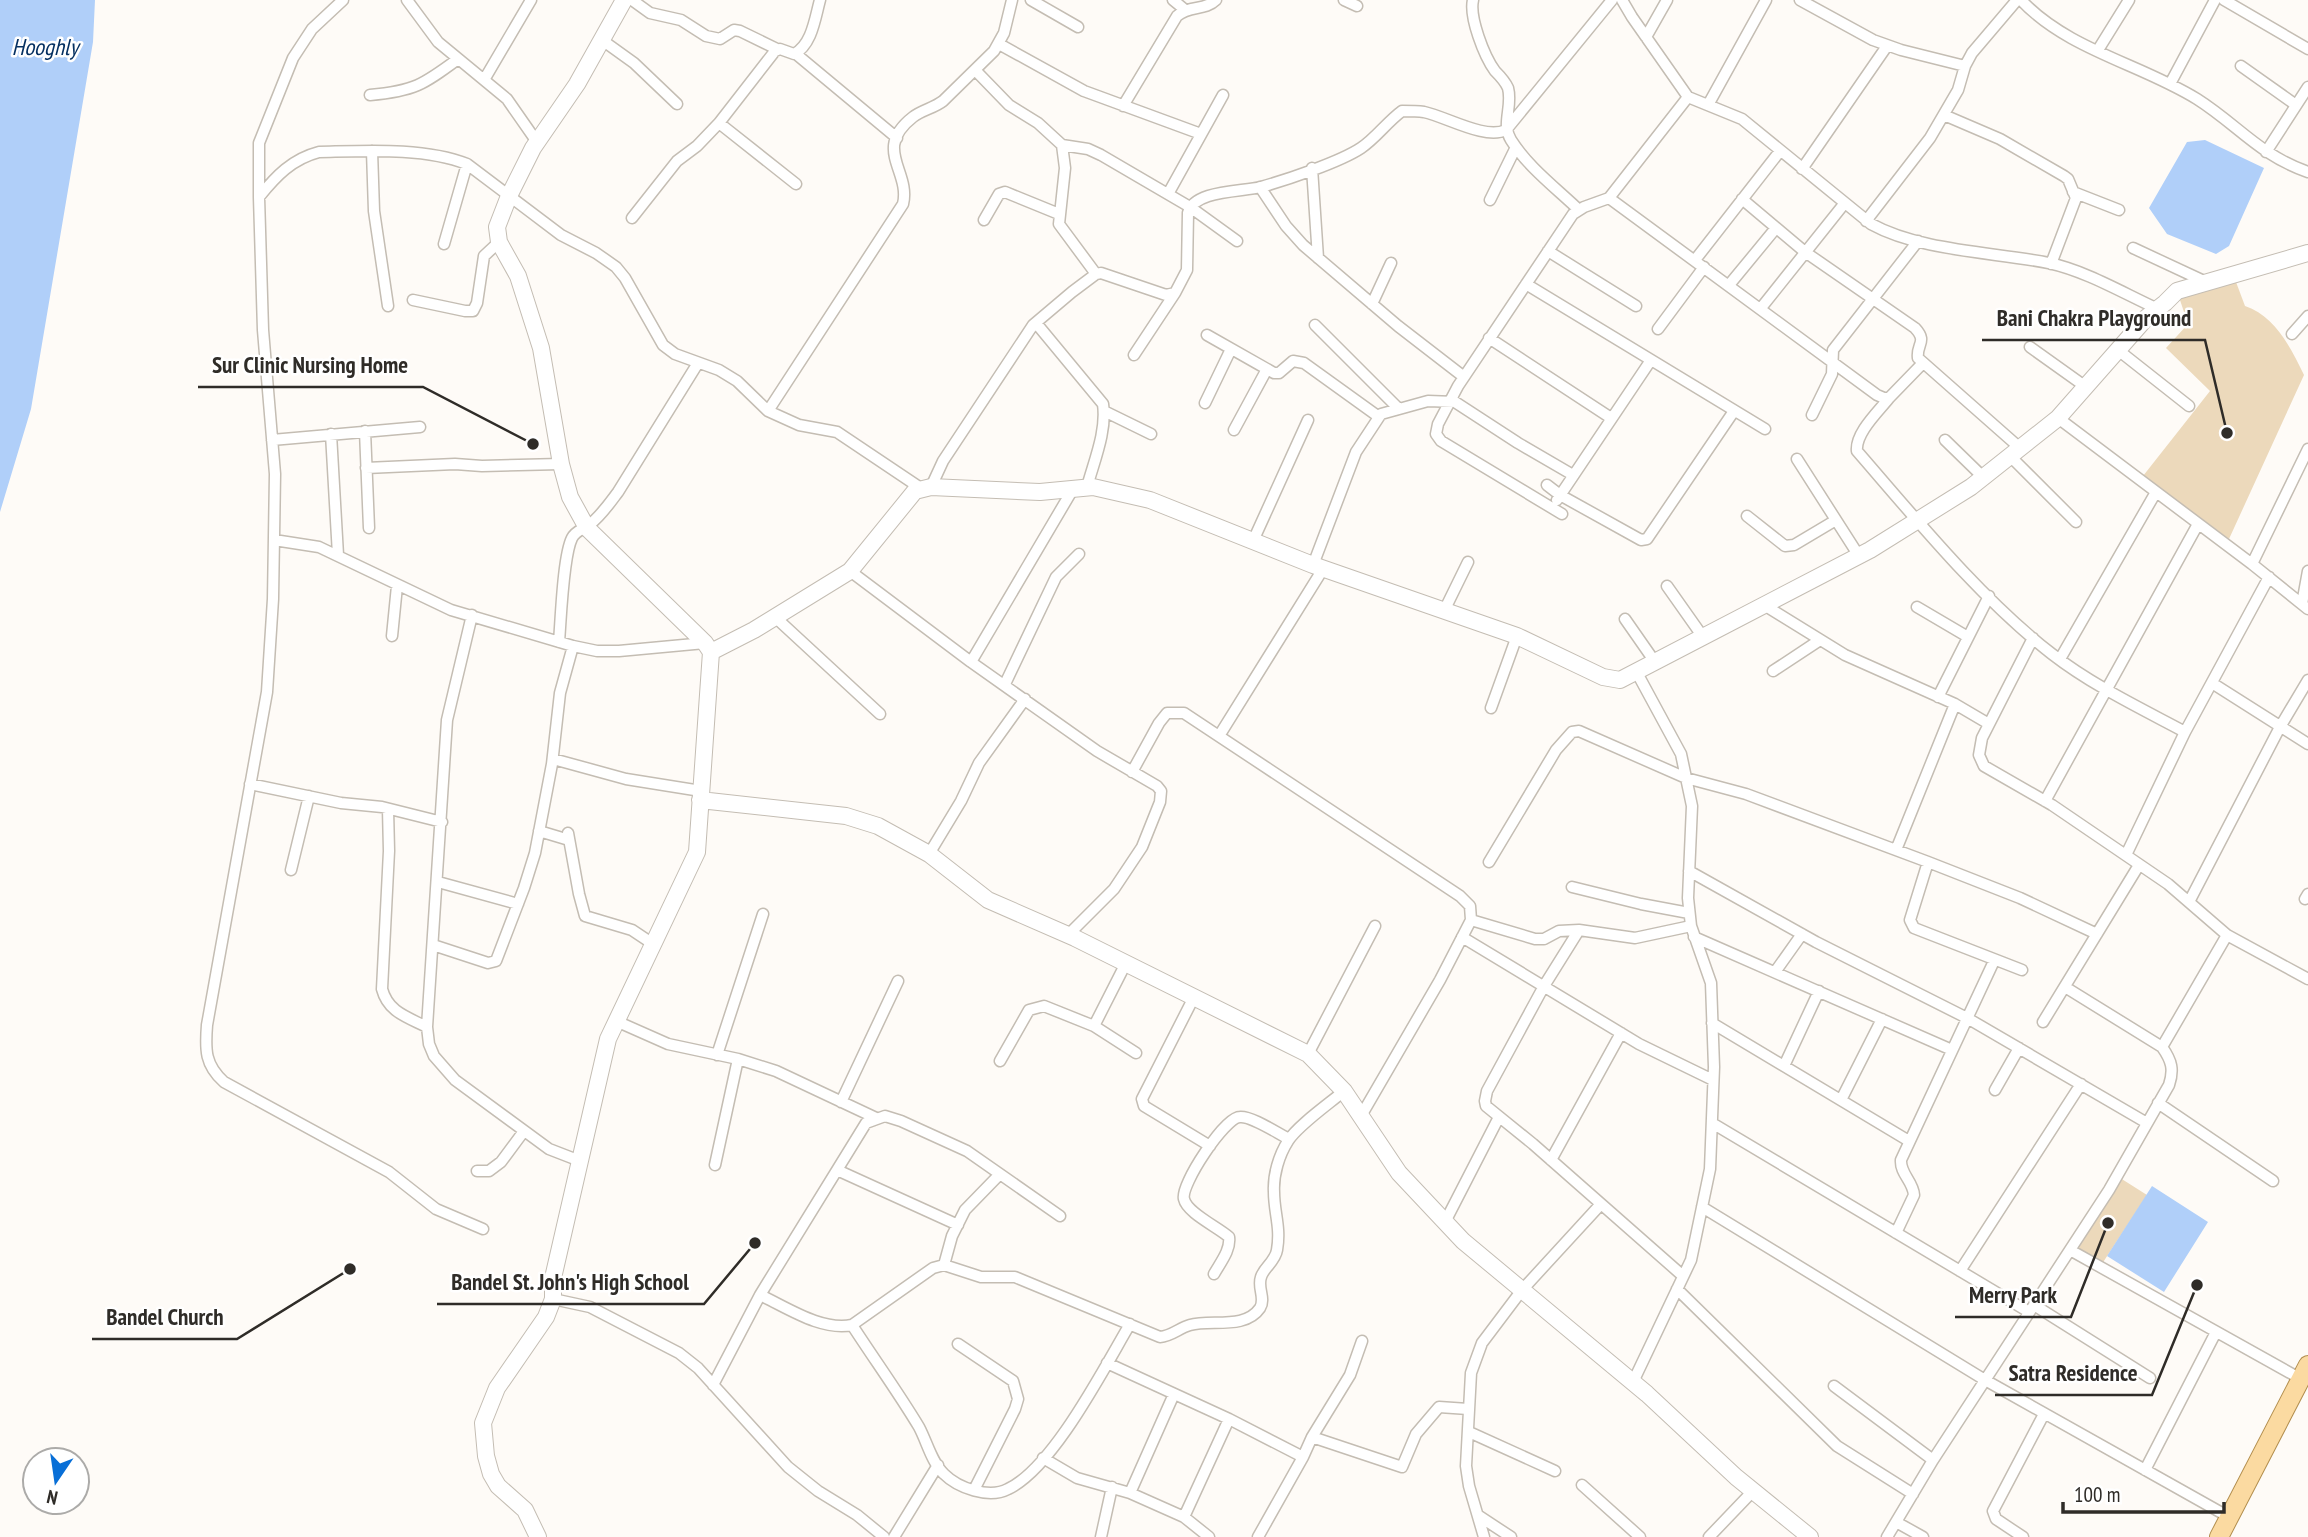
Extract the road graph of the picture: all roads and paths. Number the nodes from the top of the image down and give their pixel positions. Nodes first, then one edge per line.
1 (407, 0) edge
2 (531, 0) edge
3 (624, 0) edge
4 (632, 0) edge
5 (820, 0) edge
6 (1012, 0) edge
7 (1031, 0) edge
8 (1173, 0) edge
9 (1216, 0) edge
10 (1344, 0) edge
11 (1474, 0) edge
12 (1612, 0) edge
13 (1622, 0) edge
14 (1667, 0) edge
15 (1766, 0) edge
16 (1800, 0) edge
17 (2019, 0) edge
18 (2129, 0) edge
19 (2215, 0) edge
20 (2224, 0) edge
21 (340, 1) edge
22 (1357, 6) dead end
23 (1184, 9) junction
24 (1078, 26) dead end
25 (1646, 37) junction
26 (602, 40) junction
27 (999, 44) junction
28 (1887, 46) junction
29 (777, 49) junction
30 (2308, 49) edge
31 (2098, 50) junction
32 (796, 54) junction
33 (458, 59) junction
34 (1965, 66) junction
35 (2241, 66) dead end
36 (976, 71) junction
37 (484, 80) junction
38 (2170, 84) junction
39 (2308, 87) edge
40 (370, 95) dead end
41 (1223, 95) dead end
42 (1688, 97) junction
43 (677, 104) dead end
44 (1707, 105) junction
45 (2296, 105) junction
46 (1123, 106) junction
47 (1944, 115) junction
48 (719, 122) junction
49 (1506, 130) junction
50 (1201, 134) junction
51 (897, 138) junction
52 (537, 142) junction
53 (1062, 145) junction
54 (1516, 147) junction
55 (372, 151) junction
56 (1780, 151) junction
57 (2266, 152) junction
58 (467, 164) junction
59 (1312, 168) junction
60 (1802, 169) junction
61 (2308, 172) edge
62 (796, 184) dead end
63 (1260, 187) junction
64 (2073, 192) junction
65 (1168, 194) junction
66 (509, 196) junction
67 (259, 197) junction
68 (1609, 198) junction
69 (1742, 199) junction
70 (1490, 200) dead end
71 (1844, 204) junction
72 (1190, 207) junction
73 (2119, 209) dead end
74 (1578, 210) junction
75 (1059, 214) junction
76 (632, 218) dead end
77 (984, 220) dead end
78 (1866, 221) junction
79 (1776, 228) junction
80 (1237, 241) dead end
81 (1917, 241) junction
82 (499, 242) junction
83 (444, 244) dead end
84 (2133, 248) dead end
85 (1548, 251) junction
86 (1805, 252) junction
87 (1318, 258) junction
88 (2305, 258) edge
89 (1391, 263) dead end
90 (1700, 264) junction
91 (2051, 264) junction
92 (1096, 274) junction
93 (2206, 282) junction
94 (1526, 284) junction
95 (1729, 285) junction
96 (1175, 293) junction
97 (1872, 299) junction
98 (413, 300) dead end
99 (1372, 304) junction
100 (388, 306) dead end
101 (1636, 306) dead end
102 (1761, 308) junction
103 (2158, 309) junction
104 (2308, 316) edge
105 (1036, 323) junction
106 (1315, 325) dead end
107 (1658, 329) dead end
108 (2292, 334) dead end
109 (1207, 335) dead end
110 (1489, 338) junction
111 (2030, 347) dead end
112 (1231, 349) junction
113 (2118, 350) junction
114 (1134, 355) dead end
115 (1831, 359) junction
116 (1651, 360) junction
117 (698, 363) junction
118 (1923, 363) junction
119 (1267, 369) junction
120 (1464, 377) junction
121 (2085, 387) junction
122 (1889, 398) junction
123 (1450, 400) junction
124 (1205, 403) dead end
125 (2189, 406) dead end
126 (1399, 409) junction
127 (768, 411) junction
128 (1104, 411) junction
129 (1734, 411) junction
130 (1812, 415) dead end
131 (1379, 418) junction
132 (1611, 418) junction
133 (2058, 418) junction
134 (1308, 421) dead end
135 (420, 426) dead end
136 (1765, 429) dead end
137 (1234, 430) dead end
138 (365, 431) junction
139 (331, 434) junction
140 (1151, 434) dead end
141 (272, 440) junction
142 (1945, 440) dead end
143 (2308, 449) edge
144 (2015, 452) junction
145 (1797, 459) dead end
146 (561, 464) junction
147 (366, 468) junction
148 (1573, 475) junction
149 (1983, 477) junction
150 (1547, 485) dead end
151 (927, 488) junction
152 (1080, 488) junction
153 (2156, 492) junction
154 (1560, 495) junction
155 (1747, 516) dead end
156 (1836, 520) junction
157 (1917, 520) junction
158 (2076, 522) dead end
159 (2198, 524) junction
160 (369, 528) dead end
161 (587, 528) junction
162 (274, 540) junction
163 (1253, 541) junction
164 (1079, 554) dead end
165 (338, 555) junction
166 (1859, 556) junction
167 (1468, 562) dead end
168 (2252, 564) junction
169 (1318, 567) junction
170 (850, 571) junction
171 (2308, 571) edge
172 (2269, 577) junction
173 (397, 586) junction
174 (1667, 586) dead end
175 (1989, 596) junction
176 (1764, 605) junction
177 (2305, 606) edge
178 (1917, 607) dead end
179 (1444, 611) junction
180 (471, 615) junction
181 (775, 617) junction
182 (1625, 619) dead end
183 (392, 636) dead end
184 (1517, 636) junction
185 (1703, 637) junction
186 (1968, 637) junction
187 (2033, 638) junction
188 (1820, 640) junction
189 (559, 642) junction
190 (573, 646) junction
191 (708, 648) junction
192 (2060, 659) junction
193 (971, 662) junction
194 (1655, 662) junction
195 (1636, 671) junction
196 (1773, 671) dead end
197 (2308, 680) edge
198 (2211, 683) junction
199 (1005, 684) junction
200 (2106, 689) junction
201 (1938, 697) junction
202 (1025, 699) junction
203 (1955, 704) junction
204 (1491, 708) dead end
205 (880, 714) dead end
206 (1989, 724) junction
207 (2280, 727) junction
208 (2185, 732) junction
209 (1219, 736) junction
210 (2308, 744) edge
211 (553, 759) junction
212 (1132, 772) junction
213 (1686, 778) junction
214 (250, 783) junction
215 (309, 796) junction
216 (701, 796) junction
217 (2045, 801) junction
218 (388, 809) junction
219 (442, 822) junction
220 (539, 831) junction
221 (1896, 850) junction
222 (929, 854) junction
223 (2126, 855) junction
224 (1489, 862) dead end
225 (1928, 862) junction
226 (2139, 864) junction
227 (291, 870) dead end
228 (1689, 871) junction
229 (438, 882) junction
230 (1572, 887) dead end
231 (2189, 902) junction
232 (518, 904) junction
233 (1689, 913) junction
234 (763, 914) dead end
235 (1471, 920) junction
236 (1375, 926) dead end
237 (1579, 930) junction
238 (1693, 932) junction
239 (1068, 934) junction
240 (1802, 934) junction
241 (2097, 934) junction
242 (2227, 935) junction
243 (1462, 937) junction
244 (653, 944) junction
245 (433, 946) junction
246 (1994, 961) junction
247 (1126, 963) junction
248 (2022, 970) dead end
249 (1775, 972) junction
250 (2308, 979) edge
251 (898, 981) dead end
252 (1544, 986) junction
253 (2064, 986) junction
254 (1819, 991) junction
255 (1194, 997) junction
256 (1968, 1018) junction
257 (1882, 1019) junction
258 (616, 1021) junction
259 (2043, 1022) dead end
260 (1712, 1023) junction
261 (1094, 1026) junction
262 (427, 1027) junction
263 (1621, 1033) junction
264 (2020, 1048) junction
265 (2162, 1048) junction
266 (1952, 1050) junction
267 (1136, 1053) dead end
268 (1308, 1054) junction
269 (717, 1055) junction
270 (738, 1059) junction
271 (1000, 1060) dead end
272 (1784, 1066) junction
273 (1713, 1080) junction
274 (2081, 1084) junction
275 (1995, 1090) dead end
276 (1344, 1091) junction
277 (1841, 1100) junction
278 (841, 1102) junction
279 (2158, 1103) junction
280 (1361, 1116) junction
281 (1499, 1117) junction
282 (876, 1118) junction
283 (2147, 1123) junction
284 (1712, 1124) junction
285 (524, 1131) junction
286 (1289, 1139) junction
287 (1909, 1141) junction
288 (1210, 1146) junction
289 (1551, 1160) junction
290 (580, 1161) junction
291 (715, 1165) dead end
292 (838, 1170) junction
293 (477, 1171) dead end
294 (1000, 1174) junction
295 (2273, 1181) dead end
296 (1601, 1204) junction
297 (1702, 1208) junction
298 (1060, 1216) dead end
299 (1445, 1222) junction
300 (957, 1225) junction
301 (483, 1229) dead end
302 (1896, 1233) junction
303 (2070, 1250) junction
304 (944, 1265) junction
305 (1960, 1271) junction
306 (1214, 1274) dead end
307 (1683, 1276) junction
308 (1677, 1289) junction
309 (1522, 1290) junction
310 (760, 1295) junction
311 (553, 1298) junction
312 (2031, 1309) junction
313 (1130, 1324) junction
314 (852, 1325) junction
315 (2216, 1332) junction
316 (1362, 1341) dead end
317 (958, 1344) dead end
318 (1107, 1363) junction
319 (2305, 1372) edge
320 (2150, 1378) dead end
321 (1985, 1380) junction
322 (1633, 1382) junction
323 (713, 1385) junction
324 (1834, 1385) dead end
325 (1174, 1394) junction
326 (1468, 1409) junction
327 (2044, 1414) junction
328 (1229, 1419) junction
329 (1469, 1432) junction
330 (1312, 1437) junction
331 (1303, 1457) junction
332 (1043, 1458) junction
333 (1933, 1460) junction
334 (938, 1465) junction
335 (2145, 1470) junction
336 (1555, 1471) dead end
337 (1582, 1485) dead end
338 (1112, 1487) junction
339 (974, 1490) junction
340 (1753, 1490) junction
341 (1130, 1493) junction
342 (1913, 1494) junction
343 (1479, 1516) junction
344 (1184, 1517) junction
345 (2229, 1517) junction
346 (1896, 1522) junction
347 (2016, 1535) edge
348 (538, 1537) edge
349 (884, 1537) edge
350 (894, 1537) edge
351 (1101, 1537) edge
352 (1209, 1537) edge
353 (1258, 1537) edge
354 (1484, 1537) edge
355 (1511, 1537) edge
356 (1640, 1537) edge
357 (1709, 1537) edge
358 (1810, 1537) edge
359 (1887, 1537) edge
360 (1923, 1537) edge
361 (2219, 1537) edge

1 - 33 street
2 - 37 street
3 - 26 street
4 - 29 street
5 - 32 street
6 - 27 street
7 - 24 street
8 - 23 street
9 - 23 street
10 - 22 street
11 - 49 street
12 - 49 street
13 - 25 street
14 - 25 street
15 - 44 street
16 - 28 street
17 - 31 street
17 - 34 street
18 - 31 street
19 - 38 street
20 - 30 street
21 - 67 street
23 - 46 street
25 - 42 street
26 - 43 street
26 - 52 street
27 - 36 street
27 - 46 street
28 - 34 street
28 - 60 street
29 - 32 street
29 - 48 street
31 - 38 street
32 - 51 street
33 - 37 street
33 - 40 street
34 - 47 street
35 - 45 street
36 - 51 street
36 - 53 street
37 - 52 street
38 - 57 street
39 - 45 street
41 - 50 street
42 - 44 street
42 - 68 street
44 - 56 street
45 - 57 street
46 - 50 street
47 - 64 street
47 - 78 street
48 - 62 street
48 - 76 street
49 - 54 street
49 - 59 street
50 - 65 street
51 - 127 street
52 - 66 street
53 - 65 street
53 - 75 street
54 - 70 street
54 - 74 street
55 - 58 street
55 - 67 street
55 - 100 street
56 - 60 street
56 - 69 street
57 - 61 street
58 - 66 street
58 - 83 street
59 - 63 street
59 - 87 street
60 - 71 street
63 - 72 street
63 - 87 street
64 - 73 street
64 - 91 street
65 - 72 street
66 - 82 street
66 - 117 street
67 - 141 street
68 - 74 street
68 - 90 street
69 - 79 street
69 - 90 street
71 - 78 street
71 - 86 street
72 - 80 street
72 - 96 street
74 - 85 street
75 - 77 street
75 - 92 street
78 - 81 street
79 - 86 street
79 - 95 street
81 - 91 street
81 - 97 street
82 - 98 street
82 - 146 street
84 - 93 street
85 - 94 street
85 - 101 street
86 - 97 street
86 - 102 street
87 - 99 street
88 - 93 street
89 - 99 street
90 - 95 street
90 - 107 street
91 - 103 street
92 - 96 street
92 - 105 street
93 - 103 street
94 - 110 street
94 - 116 street
95 - 102 street
96 - 114 street
97 - 115 street
97 - 118 street
99 - 120 street
102 - 115 street
103 - 113 street
104 - 108 street
105 - 128 street
105 - 151 street
106 - 126 street
109 - 112 street
110 - 120 street
110 - 132 street
111 - 121 street
112 - 119 street
112 - 124 street
113 - 121 street
113 - 125 street
115 - 122 street
115 - 130 street
116 - 129 street
116 - 132 street
117 - 127 street
117 - 161 street
118 - 122 street
118 - 144 street
119 - 131 street
119 - 137 street
120 - 123 street
121 - 133 street
122 - 157 street
123 - 126 street
123 - 148 street
123 - 154 street
126 - 131 street
127 - 151 street
128 - 140 street
128 - 152 street
129 - 136 street
129 - 154 street
131 - 169 street
132 - 148 street
133 - 144 street
133 - 153 street
134 - 163 street
135 - 138 street
138 - 139 street
138 - 147 street
139 - 141 street
139 - 165 street
141 - 162 street
142 - 149 street
143 - 168 street
144 - 149 street
144 - 158 street
145 - 156 street
146 - 147 street
146 - 161 street
147 - 160 street
148 - 154 street
149 - 157 street
150 - 154 street
151 - 152 street
151 - 170 street
152 - 163 street
152 - 193 street
153 - 159 street
153 - 192 street
155 - 156 street
156 - 166 street
157 - 166 street
157 - 175 street
159 - 168 street
159 - 200 street
161 - 189 street
161 - 191 street
162 - 165 street
162 - 214 street
163 - 169 street
164 - 199 street
165 - 173 street
166 - 176 street
167 - 179 street
168 - 172 street
169 - 179 street
169 - 209 street
170 - 181 street
170 - 193 street
171 - 177 street
172 - 177 street
172 - 198 street
173 - 180 street
173 - 183 street
174 - 185 street
175 - 186 street
175 - 187 street
176 - 185 street
176 - 188 street
178 - 186 street
179 - 184 street
180 - 189 street
180 - 219 street
181 - 191 street
181 - 205 street
182 - 194 street
184 - 195 street
184 - 204 street
185 - 194 street
186 - 201 street
187 - 192 street
187 - 206 street
188 - 196 street
188 - 201 street
189 - 190 street
190 - 191 street
190 - 211 street
191 - 216 street
192 - 200 street
193 - 199 street
194 - 195 street
195 - 213 street
197 - 207 street
198 - 207 street
198 - 208 street
199 - 202 street
200 - 208 street
200 - 217 street
201 - 203 street
202 - 212 street
202 - 222 street
203 - 206 street
203 - 221 street
206 - 217 street
207 - 210 street
207 - 231 street
208 - 223 street
209 - 212 street
209 - 235 street
211 - 216 street
211 - 220 street
212 - 239 street
213 - 221 street
213 - 224 street
213 - 228 street
214 - 215 street
214 - 301 street
215 - 218 street
215 - 227 street
216 - 222 street
216 - 244 street
217 - 223 street
218 - 219 street
218 - 262 street
219 - 229 street
220 - 232 street
220 - 244 street
221 - 225 street
222 - 239 street
223 - 226 street
225 - 241 street
225 - 246 street
226 - 231 street
226 - 241 street
228 - 233 street
228 - 240 street
229 - 232 street
229 - 245 street
230 - 233 street
231 - 242 street
232 - 245 street
233 - 238 street
234 - 269 street
235 - 237 street
235 - 243 street
236 - 268 street
237 - 238 street
237 - 252 street
238 - 249 street
238 - 260 street
239 - 247 street
240 - 249 street
240 - 256 street
241 - 253 street
242 - 250 street
242 - 265 street
243 - 252 street
243 - 280 street
244 - 258 street
245 - 262 street
246 - 248 street
246 - 256 street
247 - 255 street
247 - 261 street
249 - 254 street
251 - 278 street
252 - 263 street
252 - 281 street
253 - 259 street
253 - 265 street
254 - 257 street
254 - 272 street
255 - 268 street
255 - 288 street
256 - 264 street
256 - 266 street
257 - 266 street
257 - 277 street
258 - 269 street
258 - 290 street
260 - 272 street
260 - 273 street
261 - 267 street
261 - 271 street
262 - 285 street
263 - 273 street
263 - 289 street
264 - 274 street
264 - 275 street
265 - 279 street
266 - 287 street
268 - 276 street
269 - 270 street
270 - 278 street
270 - 291 street
272 - 277 street
273 - 284 street
274 - 283 street
274 - 305 street
276 - 280 street
276 - 286 street
277 - 287 street
278 - 282 street
279 - 283 street
279 - 295 street
280 - 299 street
281 - 289 street
281 - 299 street
282 - 292 street
282 - 294 street
283 - 303 street
284 - 297 street
284 - 302 street
285 - 290 street
285 - 293 street
286 - 288 street
286 - 313 street
287 - 302 street
288 - 306 street
289 - 296 street
290 - 311 street
292 - 300 street
292 - 310 street
294 - 298 street
294 - 300 street
296 - 307 street
296 - 309 street
297 - 307 street
297 - 321 street
299 - 309 street
300 - 304 street
302 - 305 street
303 - 312 street
303 - 315 street
304 - 313 street
304 - 314 street
305 - 312 street
307 - 308 street
308 - 322 street
308 - 342 street
309 - 322 street
309 - 326 street
310 - 314 street
310 - 323 street
311 - 323 street
311 - 348 street
312 - 320 street
312 - 321 street
313 - 318 street
314 - 334 street
315 - 319 street
315 - 335 street
316 - 330 street
317 - 339 street
318 - 325 street
318 - 332 street
319 - 345 main road
321 - 327 street
321 - 333 street
322 - 340 street
323 - 349 street
324 - 333 street
325 - 328 street
325 - 341 street
326 - 329 street
326 - 330 street
327 - 335 street
327 - 347 street
328 - 331 street
328 - 344 street
329 - 336 street
329 - 343 street
330 - 331 street
331 - 353 street
332 - 338 street
332 - 339 street
333 - 342 street
334 - 339 street
334 - 350 street
335 - 345 street
337 - 356 street
338 - 341 street
338 - 351 street
340 - 357 street
340 - 358 street
341 - 344 street
342 - 346 street
343 - 354 street
343 - 355 street
344 - 352 street
345 - 361 main road
346 - 359 street
346 - 360 street

